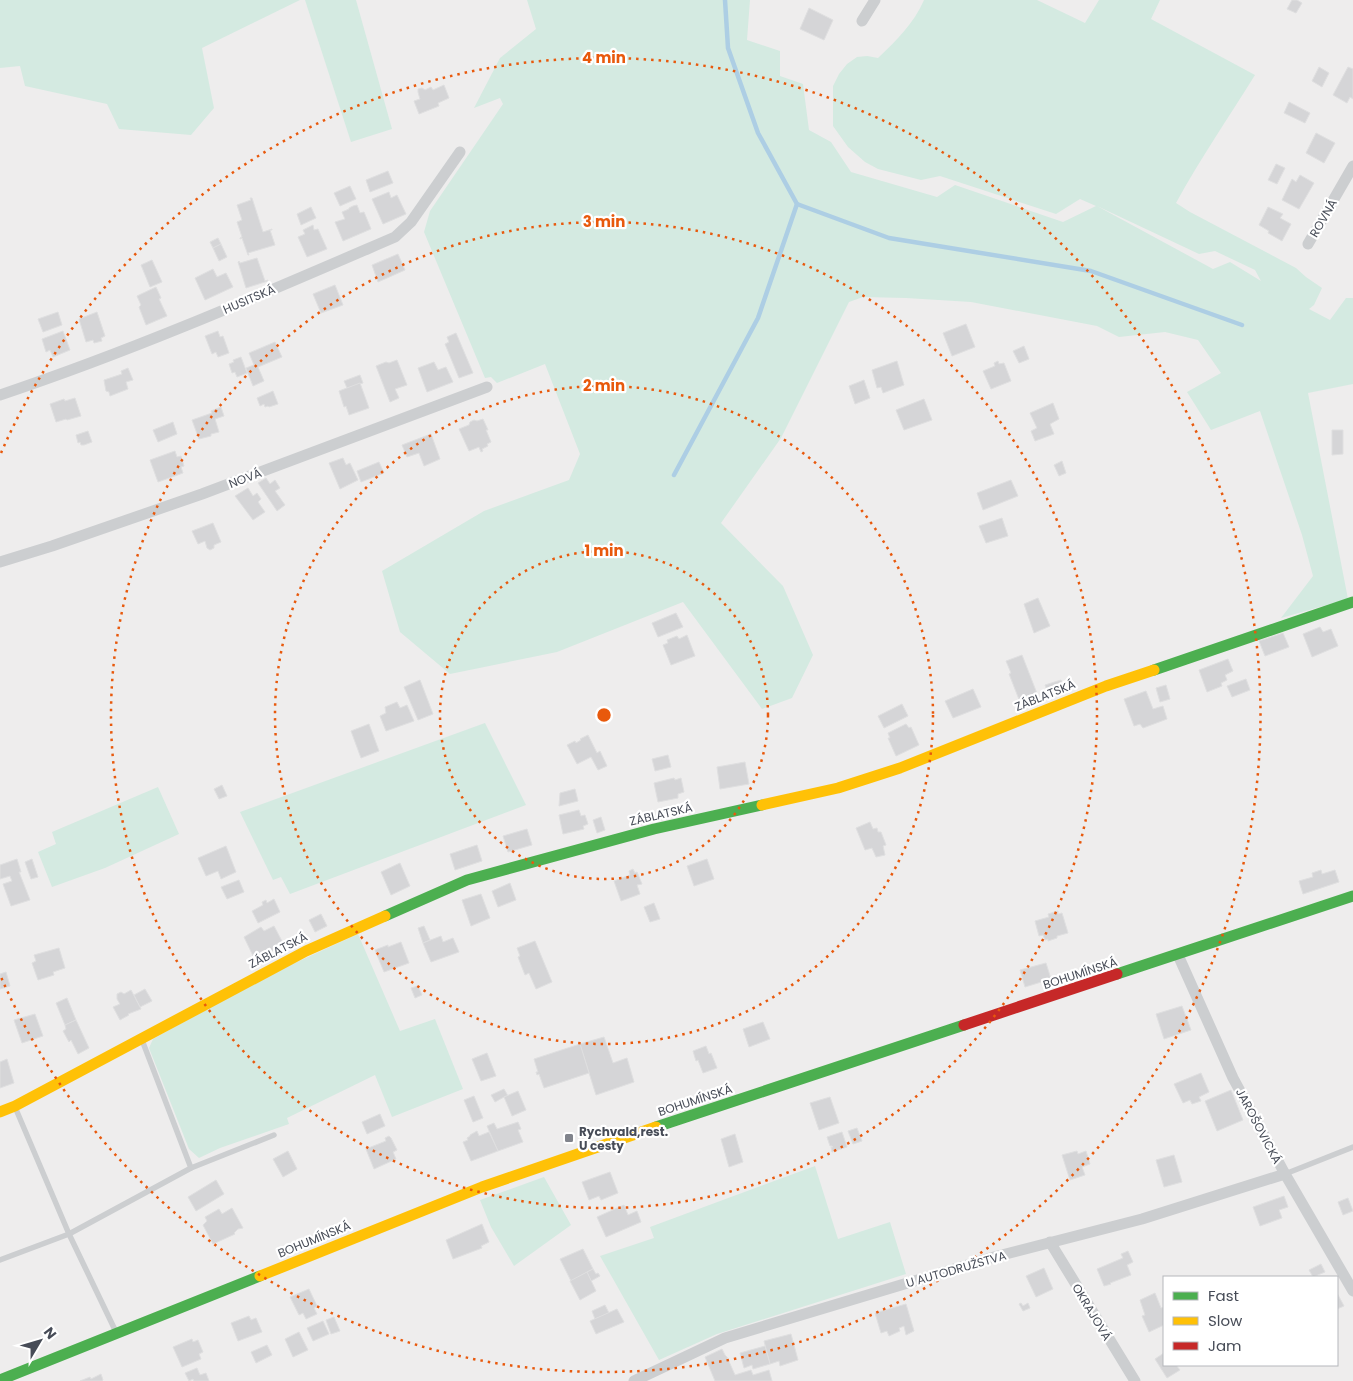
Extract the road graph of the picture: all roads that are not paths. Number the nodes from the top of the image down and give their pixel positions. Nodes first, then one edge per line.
1 (876, 0) edge
2 (862, 21) dead end
3 (460, 152) dead end
4 (1353, 166) edge
5 (1308, 244) dead end
6 (487, 387) dead end
7 (0, 394) edge
8 (0, 562) edge
9 (1353, 602) edge
10 (1353, 896) edge
11 (1178, 955) junction
12 (142, 1038) junction
13 (15, 1106) junction
14 (0, 1112) edge
15 (274, 1135) dead end
16 (1353, 1147) edge
17 (191, 1168) junction
18 (1285, 1174) junction
19 (69, 1234) junction
20 (1050, 1242) junction
21 (0, 1260) edge
22 (1353, 1290) edge
23 (117, 1334) junction
24 (0, 1380) edge
25 (634, 1381) edge
26 (1135, 1381) edge

1 - 2 street
3 - 7 street, HUSITSKÁ
4 - 5 street, ROVNÁ
6 - 8 street, NOVÁ
9 - 12 street, ZÁBLATSKÁ
10 - 11 street, BOHUMÍNSKÁ
11 - 18 street, JAROŠOVICKÁ
11 - 23 street, BOHUMÍNSKÁ
12 - 13 street, ZÁBLATSKÁ
12 - 17 lane
13 - 14 street, ZÁBLATSKÁ
13 - 19 lane
15 - 17 lane
16 - 18 lane
17 - 19 lane
18 - 20 street, U AUTODRUŽSTVA
18 - 22 street, JAROŠOVICKÁ
19 - 21 lane
19 - 23 lane
20 - 25 street, U AUTODRUŽSTVA
20 - 26 street, OKRAJOVÁ
23 - 24 street, BOHUMÍNSKÁ

